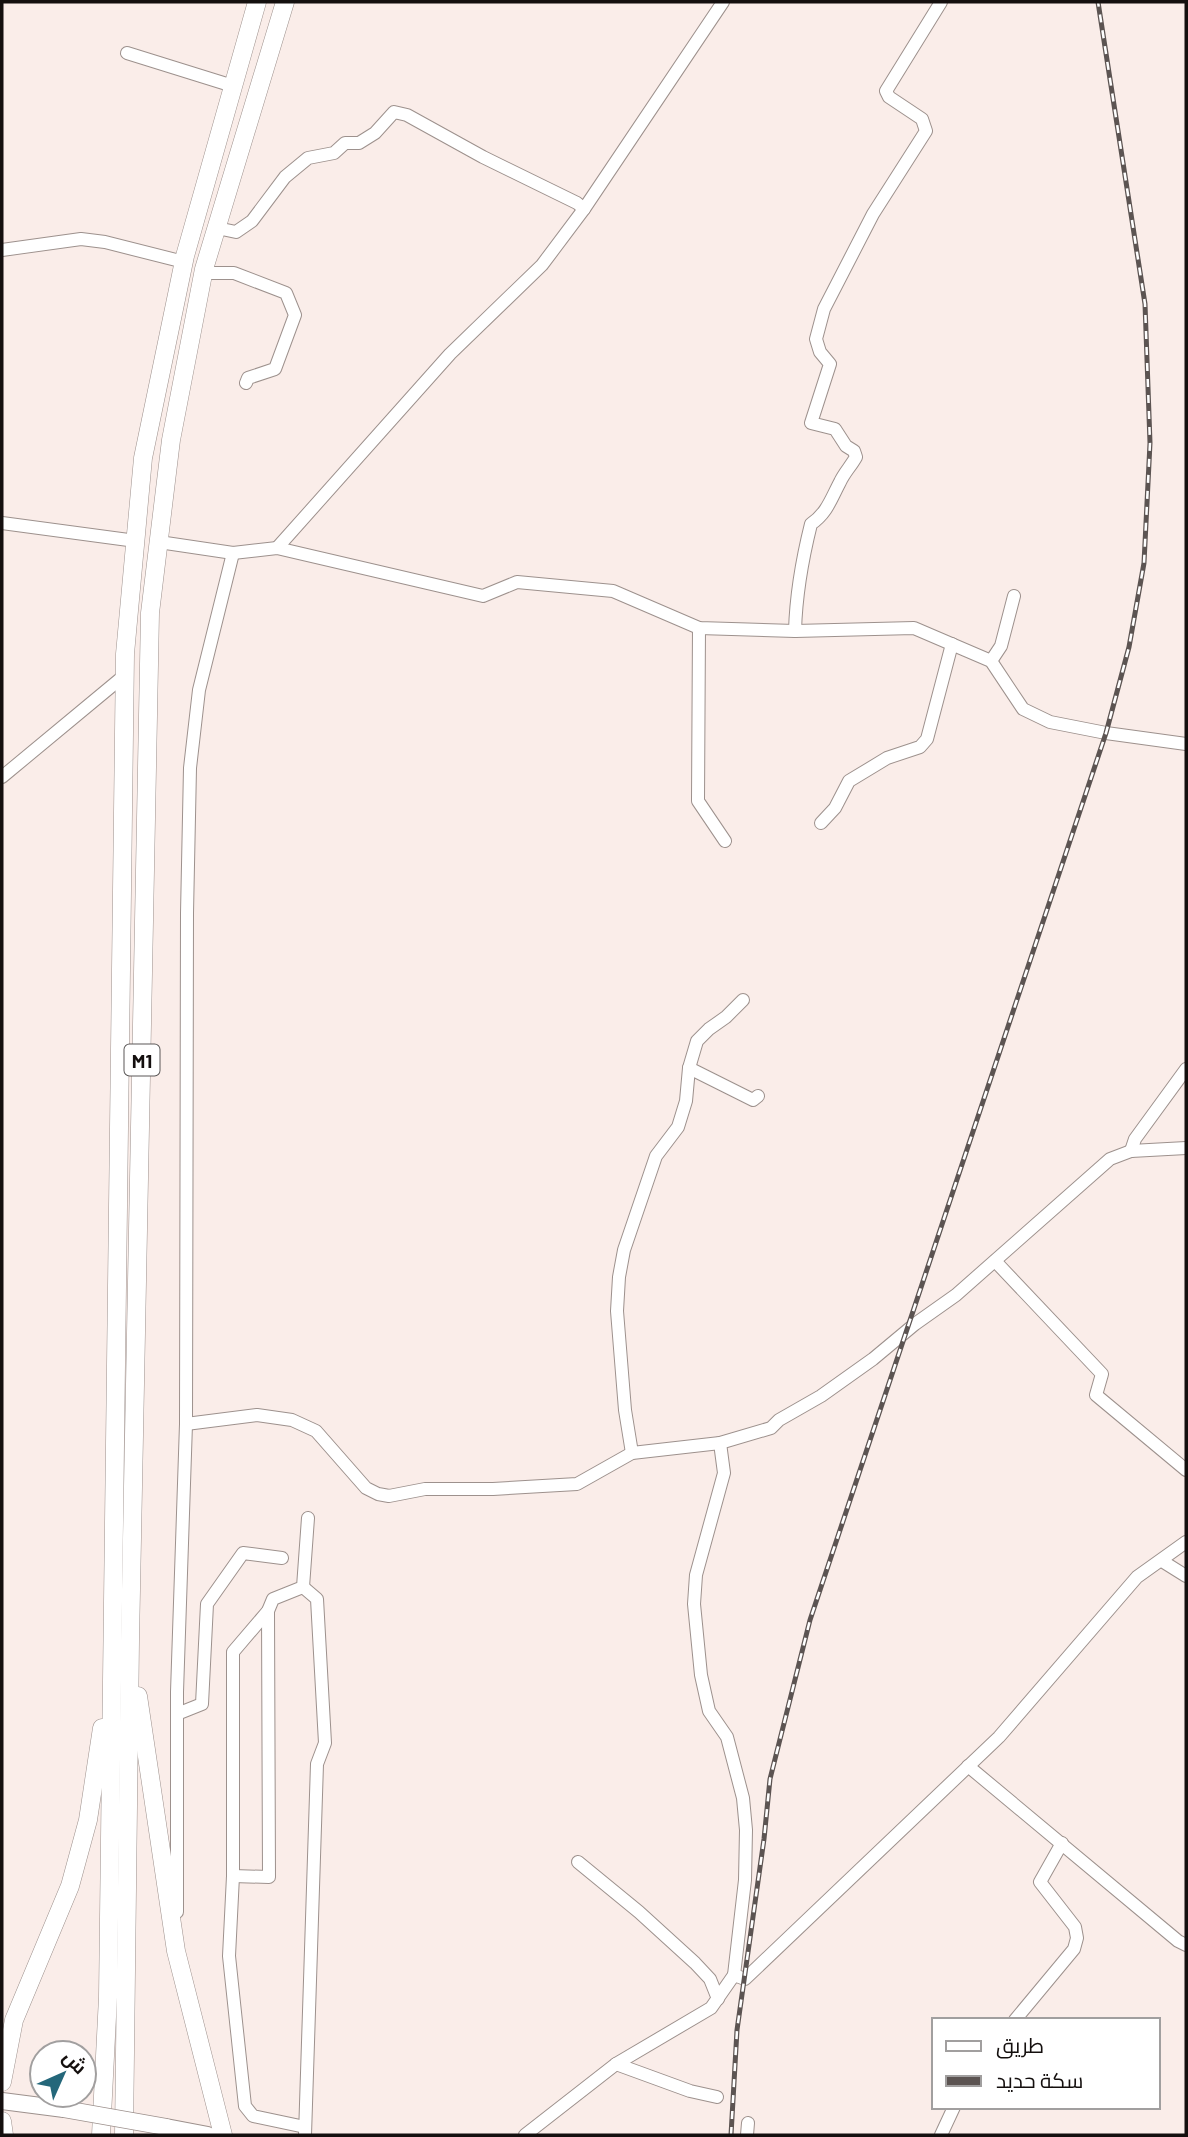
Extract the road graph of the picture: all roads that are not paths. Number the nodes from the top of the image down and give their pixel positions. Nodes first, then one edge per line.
1 (257, 2) edge
2 (285, 2) edge
3 (723, 2) edge
4 (941, 2) edge
5 (127, 54) dead end
6 (233, 86) junction
7 (584, 209) junction
8 (217, 228) junction
9 (2, 250) edge
10 (184, 262) junction
11 (204, 273) junction
12 (246, 383) dead end
13 (2, 523) edge
14 (135, 541) junction
15 (159, 542) junction
16 (277, 548) junction
17 (233, 553) junction
18 (1014, 596) dead end
19 (699, 628) junction
20 (795, 631) junction
21 (952, 644) junction
22 (991, 661) junction
23 (124, 675) junction
24 (1186, 744) edge
25 (2, 777) edge
26 (821, 824) dead end
27 (725, 841) dead end
28 (743, 1000) dead end
29 (689, 1068) junction
30 (1186, 1069) edge
31 (758, 1096) dead end
32 (1186, 1148) edge
33 (1131, 1151) junction
34 (995, 1261) junction
35 (186, 1424) junction
36 (720, 1443) junction
37 (632, 1453) junction
38 (1186, 1471) edge
39 (308, 1518) dead end
40 (1186, 1542) edge
41 (282, 1558) dead end
42 (1162, 1560) junction
43 (1186, 1576) edge
44 (303, 1587) junction
45 (268, 1611) junction
46 (130, 1642) junction
47 (112, 1666) junction
48 (177, 1714) junction
49 (968, 1766) junction
50 (1062, 1843) junction
51 (578, 1862) dead end
52 (233, 1876) junction
53 (1186, 1945) edge
54 (176, 1951) junction
55 (734, 1975) junction
56 (718, 1999) junction
57 (1017, 2018) edge
58 (616, 2064) junction
59 (2, 2082) edge
60 (717, 2097) dead end
61 (2, 2101) edge
62 (953, 2109) edge
63 (2, 2121) edge
64 (305, 2131) edge
65 (4, 2135) edge
66 (101, 2135) edge
67 (124, 2135) edge
68 (208, 2135) edge
69 (223, 2135) edge
70 (525, 2135) edge
71 (941, 2135) edge

1 - 6 highway, M1
2 - 8 highway, M1
3 - 7 street
4 - 20 street
5 - 6 street
6 - 10 highway, M1
7 - 8 street
7 - 16 street
8 - 11 highway, M1
9 - 10 street
10 - 14 highway, M1
11 - 12 street
11 - 15 highway, M1
13 - 14 street
14 - 23 highway, M1
15 - 17 street
15 - 46 highway, M1
16 - 17 street
16 - 19 street
17 - 35 street
18 - 22 street
19 - 20 street
19 - 27 street
20 - 21 street
21 - 22 street
21 - 26 street
22 - 24 street
23 - 25 street
23 - 47 highway, M1
28 - 29 street
29 - 31 street
29 - 37 street
30 - 33 street
32 - 33 street
33 - 34 street
34 - 36 street
34 - 38 street
35 - 37 street
35 - 48 street
36 - 37 street
36 - 55 street
39 - 44 street
40 - 42 street
41 - 48 street
42 - 43 street
42 - 49 street
44 - 45 street
44 - 64 street
45 - 52 street
45 - 52 street
46 - 54 highway
46 - 67 highway, M1
47 - 59 highway
47 - 66 highway, M1
48 - 54 street
49 - 50 street
49 - 55 street
50 - 53 street
50 - 57 street
51 - 56 street
52 - 64 street
54 - 69 highway
55 - 56 street
56 - 58 street
58 - 60 street
58 - 70 street
61 - 68 main road, bridge
62 - 71 street
63 - 65 highway

